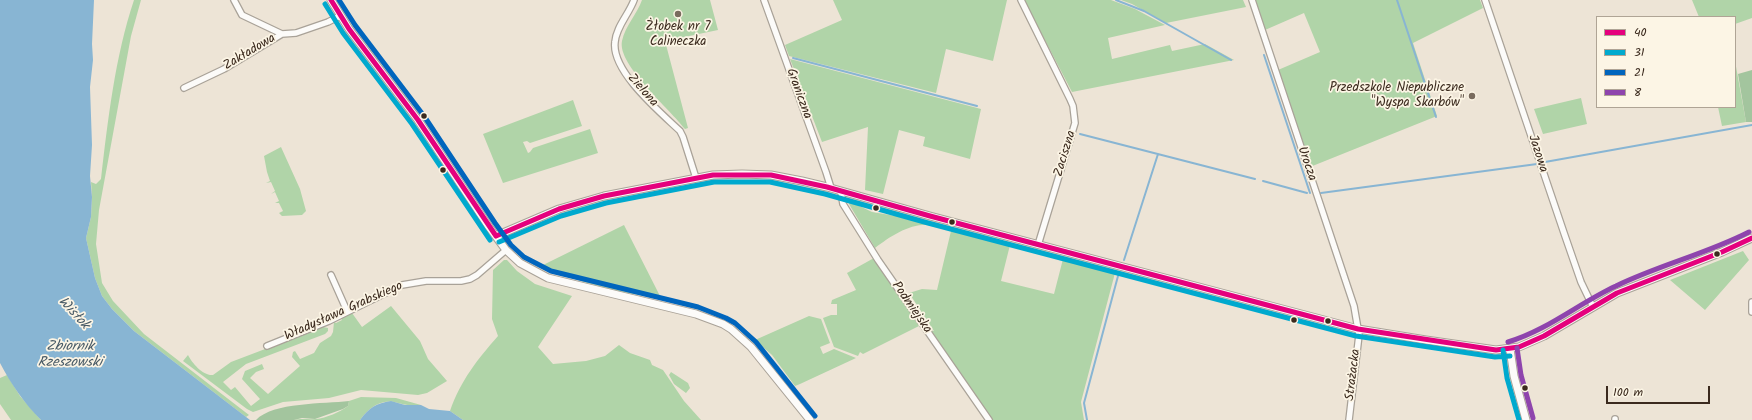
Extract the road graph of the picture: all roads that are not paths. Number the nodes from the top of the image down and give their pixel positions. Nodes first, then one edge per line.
1 (234, 0) edge
2 (331, 0) edge
3 (634, 0) edge
4 (764, 0) edge
5 (1021, 0) edge
6 (1252, 0) edge
7 (1485, 0) edge
8 (340, 16) junction
9 (282, 34) junction
10 (184, 88) dead end
11 (696, 178) junction
12 (831, 188) junction
13 (841, 192) junction
14 (496, 236) junction
15 (1752, 238) edge
16 (1038, 245) junction
17 (506, 250) junction
18 (331, 275) dead end
19 (1752, 302) edge
20 (1594, 307) junction
21 (347, 311) junction
22 (1752, 312) edge
23 (1358, 329) junction
24 (267, 346) dead end
25 (1510, 349) junction
26 (810, 420) edge
27 (989, 420) edge
28 (1349, 420) edge
29 (1526, 420) edge

1 - 9 street
2 - 8 street
3 - 11 street, Zielona
4 - 12 street, Graniczna
5 - 16 street, Zaciszna
6 - 23 street, Urocza
7 - 20 street, Jazowa
8 - 9 street, Zakładowa
8 - 14 street
9 - 10 street, Zakładowa
11 - 12 street, Strażacka
11 - 14 street, Strażacka
12 - 13 street, Strażacka
13 - 16 street, Strażacka
13 - 27 street, Podmiejska
14 - 17 street
15 - 20 street, Strażacka
16 - 23 street, Strażacka
17 - 21 street, Władysława Grabskiego
17 - 26 street
18 - 21 street
19 - 22 street
20 - 25 street, Strażacka
21 - 24 street, Władysława Grabskiego
23 - 25 street, Strażacka
23 - 28 street, Strażacka
25 - 29 street

